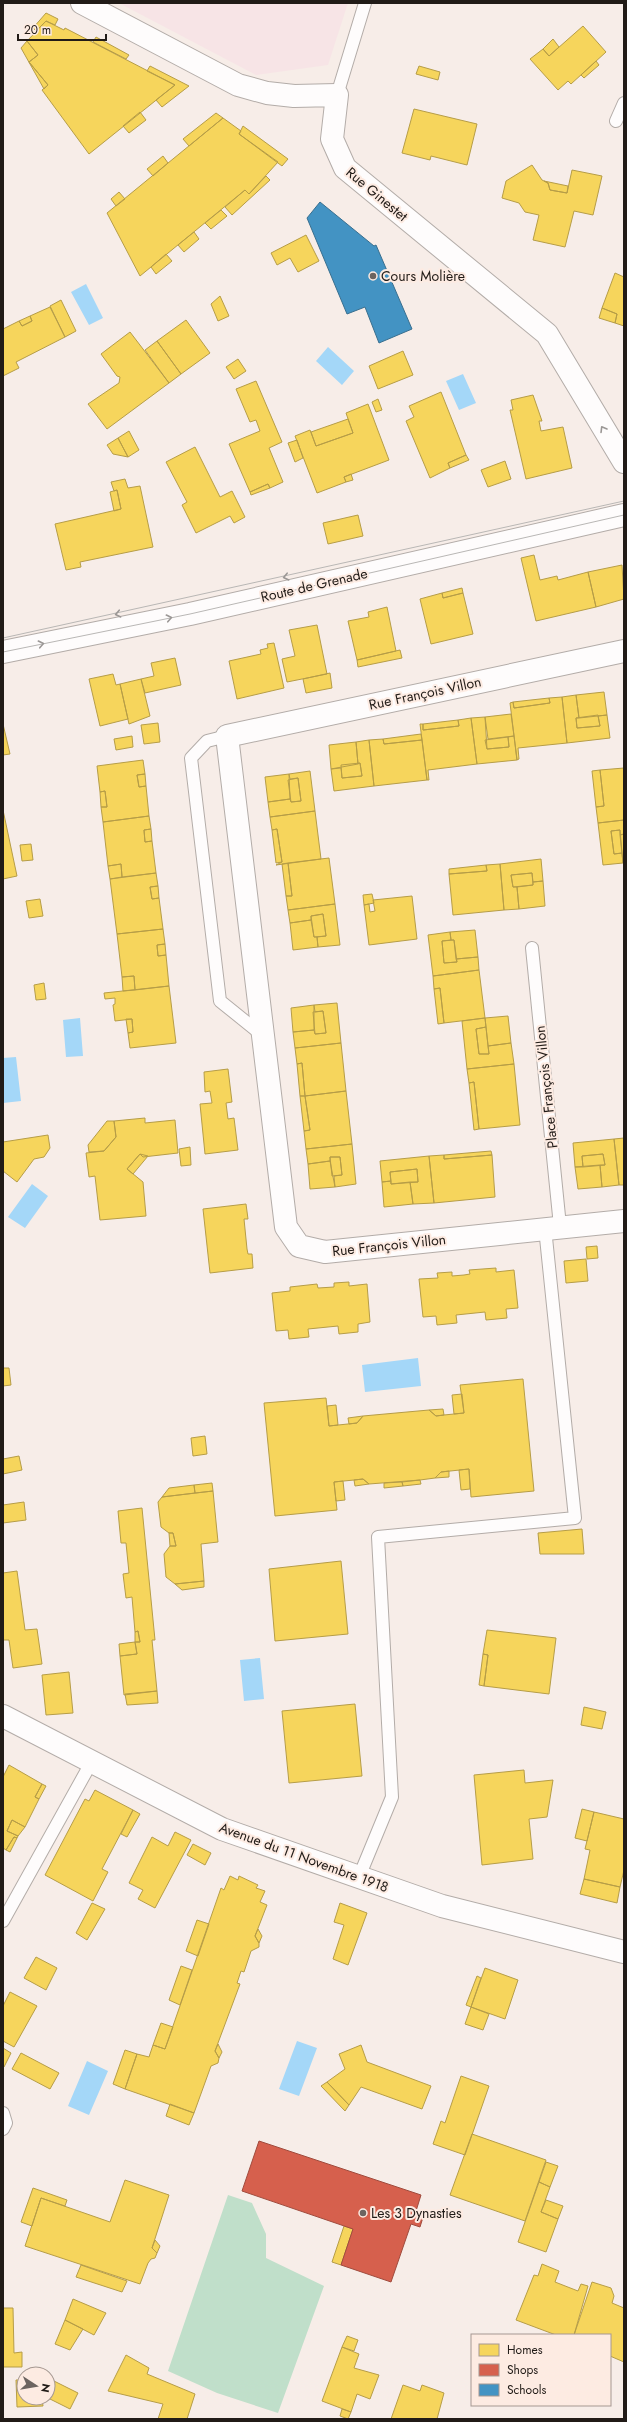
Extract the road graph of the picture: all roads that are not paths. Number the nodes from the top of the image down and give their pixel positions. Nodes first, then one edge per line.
1 (82, 3) edge
2 (366, 3) edge
3 (337, 95) junction
4 (624, 103) edge
5 (616, 121) dead end
6 (624, 462) edge
7 (624, 501) edge
8 (624, 515) edge
9 (3, 638) edge
10 (624, 651) edge
11 (3, 652) edge
12 (226, 736) junction
13 (532, 948) dead end
14 (261, 1034) junction
15 (624, 1221) edge
16 (553, 1227) junction
17 (3, 1716) edge
18 (91, 1763) junction
19 (359, 1877) junction
20 (3, 1921) edge
21 (624, 1952) edge
22 (3, 2113) edge
23 (3, 2129) edge

1 - 3 street
2 - 3 lane
6 -> 3 street, Rue Ginestet
4 - 5 lane
7 -> 9 street, Route de Grenade
11 -> 8 street, Route de Grenade
10 - 12 street, Rue François Villon
12 - 14 street, Rue François Villon
12 - 14 lane, Rue François Villon
13 - 16 lane, Place François Villon
14 - 16 street, Rue François Villon
15 - 16 street, Rue François Villon
16 - 19 lane, Place François Villon
17 - 18 street, Avenue du 11 Novembre 1918
18 - 19 street, Avenue du 11 Novembre 1918
18 - 20 lane
19 - 21 street, Avenue du 11 Novembre 1918
22 - 23 lane

